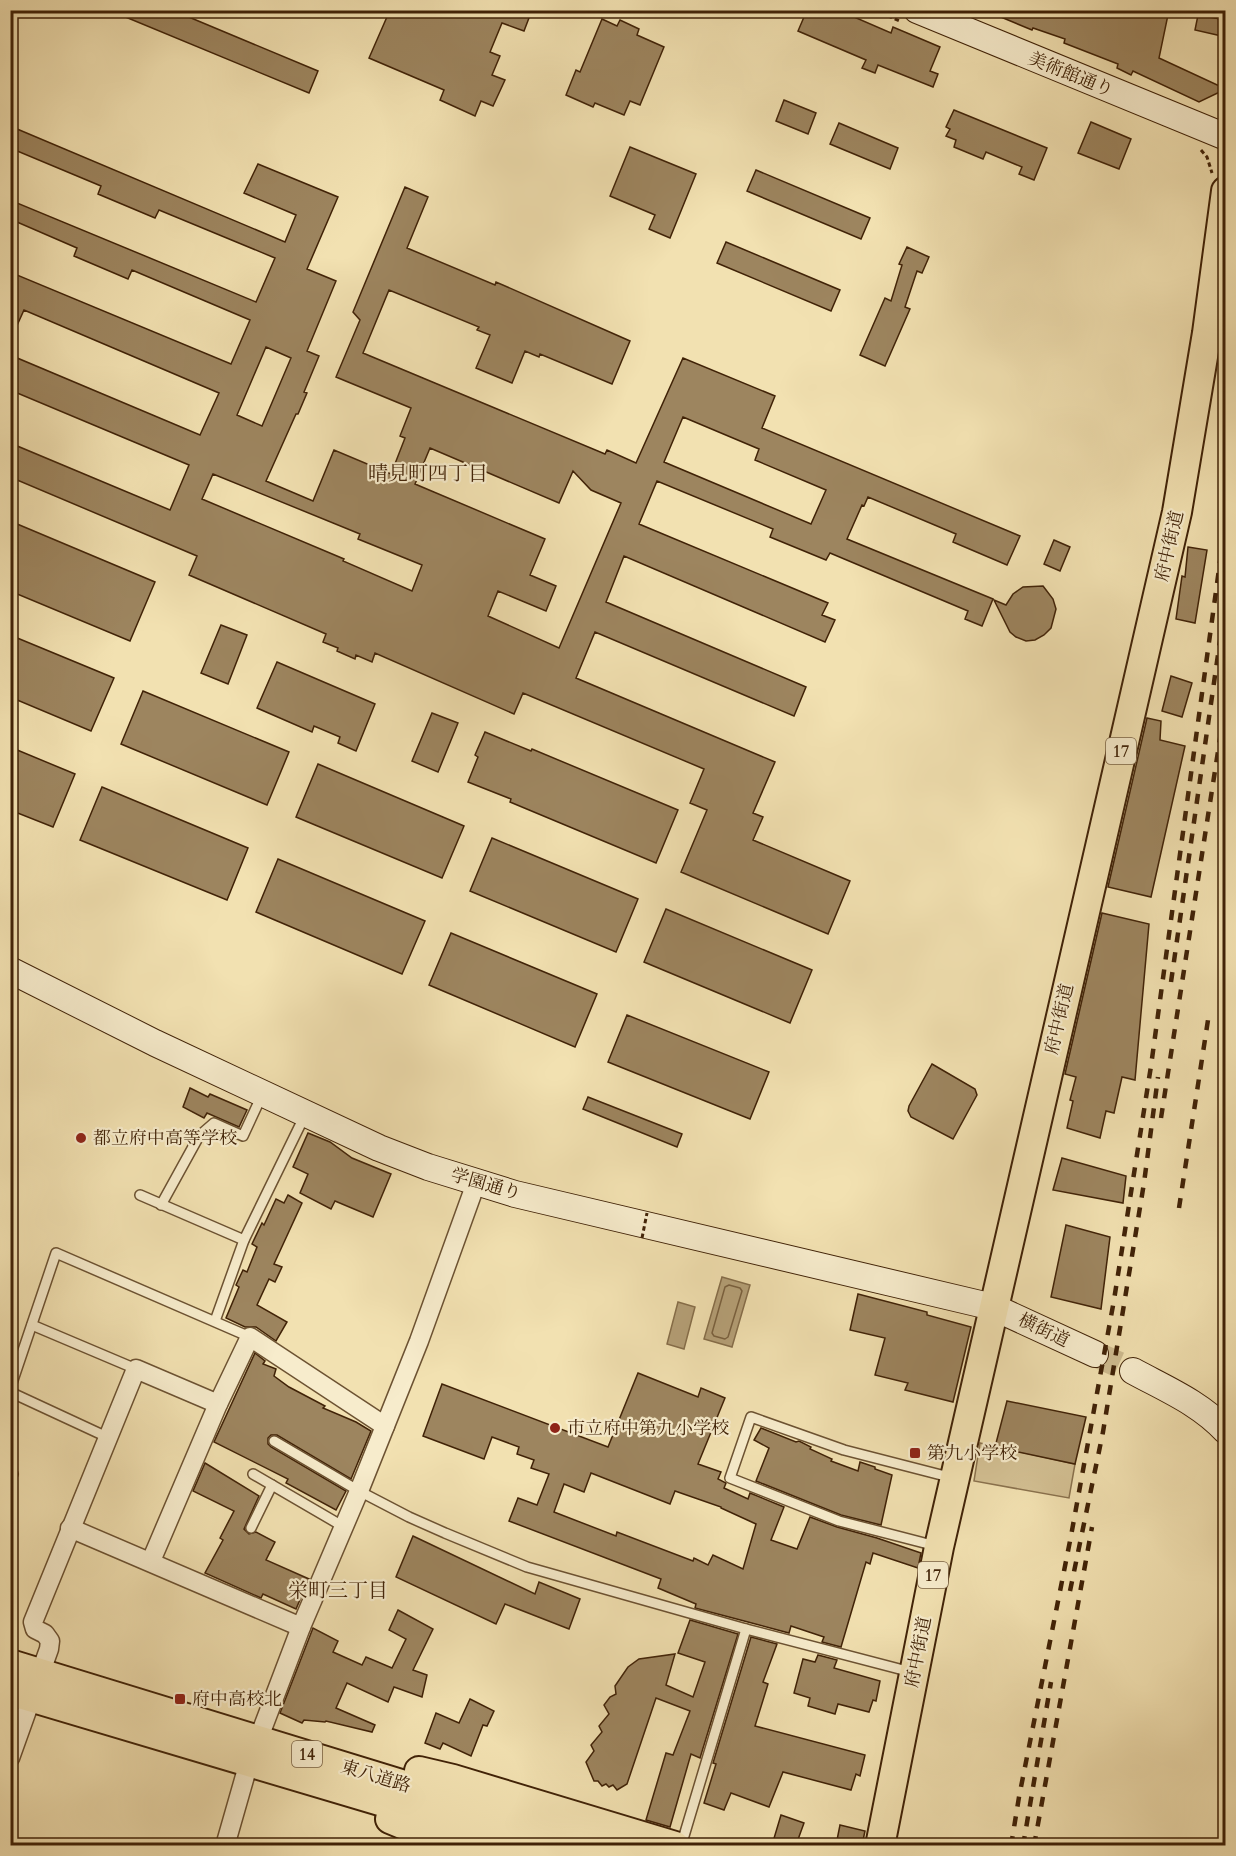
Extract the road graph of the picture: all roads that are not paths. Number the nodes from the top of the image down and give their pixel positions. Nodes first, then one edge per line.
1 (910, 17) edge
2 (1226, 136) edge
3 (1219, 182) edge
4 (10, 970) edge
5 (263, 1094) junction
6 (305, 1114) junction
7 (476, 1183) junction
8 (140, 1195) dead end
9 (161, 1205) junction
10 (244, 1240) junction
11 (993, 1307) junction
12 (215, 1321) junction
13 (32, 1325) junction
14 (250, 1337) junction
15 (1095, 1354) tunnel mouth
16 (136, 1369) junction
17 (1133, 1371) tunnel mouth
18 (10, 1391) edge
19 (218, 1404) junction
20 (386, 1426) junction
21 (1226, 1431) edge
22 (107, 1437) junction
23 (273, 1441) dead end
24 (10, 1473) edge
25 (253, 1474) dead end
26 (955, 1478) junction
27 (10, 1479) edge
28 (272, 1485) junction
29 (359, 1491) junction
30 (344, 1527) junction
31 (70, 1528) junction
32 (251, 1528) dead end
33 (939, 1547) junction
34 (151, 1561) junction
35 (301, 1627) junction
36 (746, 1629) junction
37 (10, 1664) edge
38 (914, 1672) junction
39 (28, 1688) edge
40 (100, 1692) junction
41 (196, 1746) junction
42 (253, 1751) junction
43 (10, 1758) edge
44 (297, 1763) junction
45 (225, 1845) edge
46 (455, 1845) edge
47 (531, 1845) edge
48 (603, 1845) edge
49 (675, 1845) edge
50 (681, 1845) edge
51 (880, 1845) edge

1 - 2 street, 美術館通り
3 - 11 main road, 府中街道 / 17
4 - 5 street, 学園通り
5 - 6 street, 学園通り
5 - 9 lane
6 - 7 street, 学園通り
6 - 10 lane
7 - 11 street, 学園通り
7 - 20 street
8 - 9 lane
9 - 10 lane
10 - 12 lane
11 - 15 street, 横街道
11 - 26 main road, 府中街道 / 17
12 - 13 lane
12 - 14 lane
13 - 16 lane
13 - 18 lane
14 - 19 street
14 - 20 street
16 - 19 street
16 - 22 street
17 - 21 street
18 - 22 lane
19 - 34 street
20 - 29 street
22 - 31 street
23 - 29 lane
24 - 27 lane
25 - 28 lane
26 - 33 main road, 府中街道 / 17
26 - 33 lane
28 - 30 lane
28 - 32 lane
29 - 30 street
29 - 36 lane
30 - 35 street
31 - 34 street
31 - 39 street
33 - 38 main road, 府中街道 / 17
34 - 35 street
35 - 42 street
36 - 38 lane
36 - 50 lane
37 - 39 main road, 東八道路 / 14
38 - 51 main road, 府中街道 / 17
39 - 40 main road, 東八道路 / 14
39 - 41 main road, 東八道路 / 14
39 - 43 street
40 - 41 main road
40 - 42 main road, 東八道路 / 14
41 - 42 main road, 東八道路 / 14
42 - 44 main road, 東八道路 / 14
42 - 45 street
44 - 46 main road, 14
44 - 47 main road, 東八道路 / 14
44 - 48 main road, 東八道路 / 14
44 - 49 main road, 14

